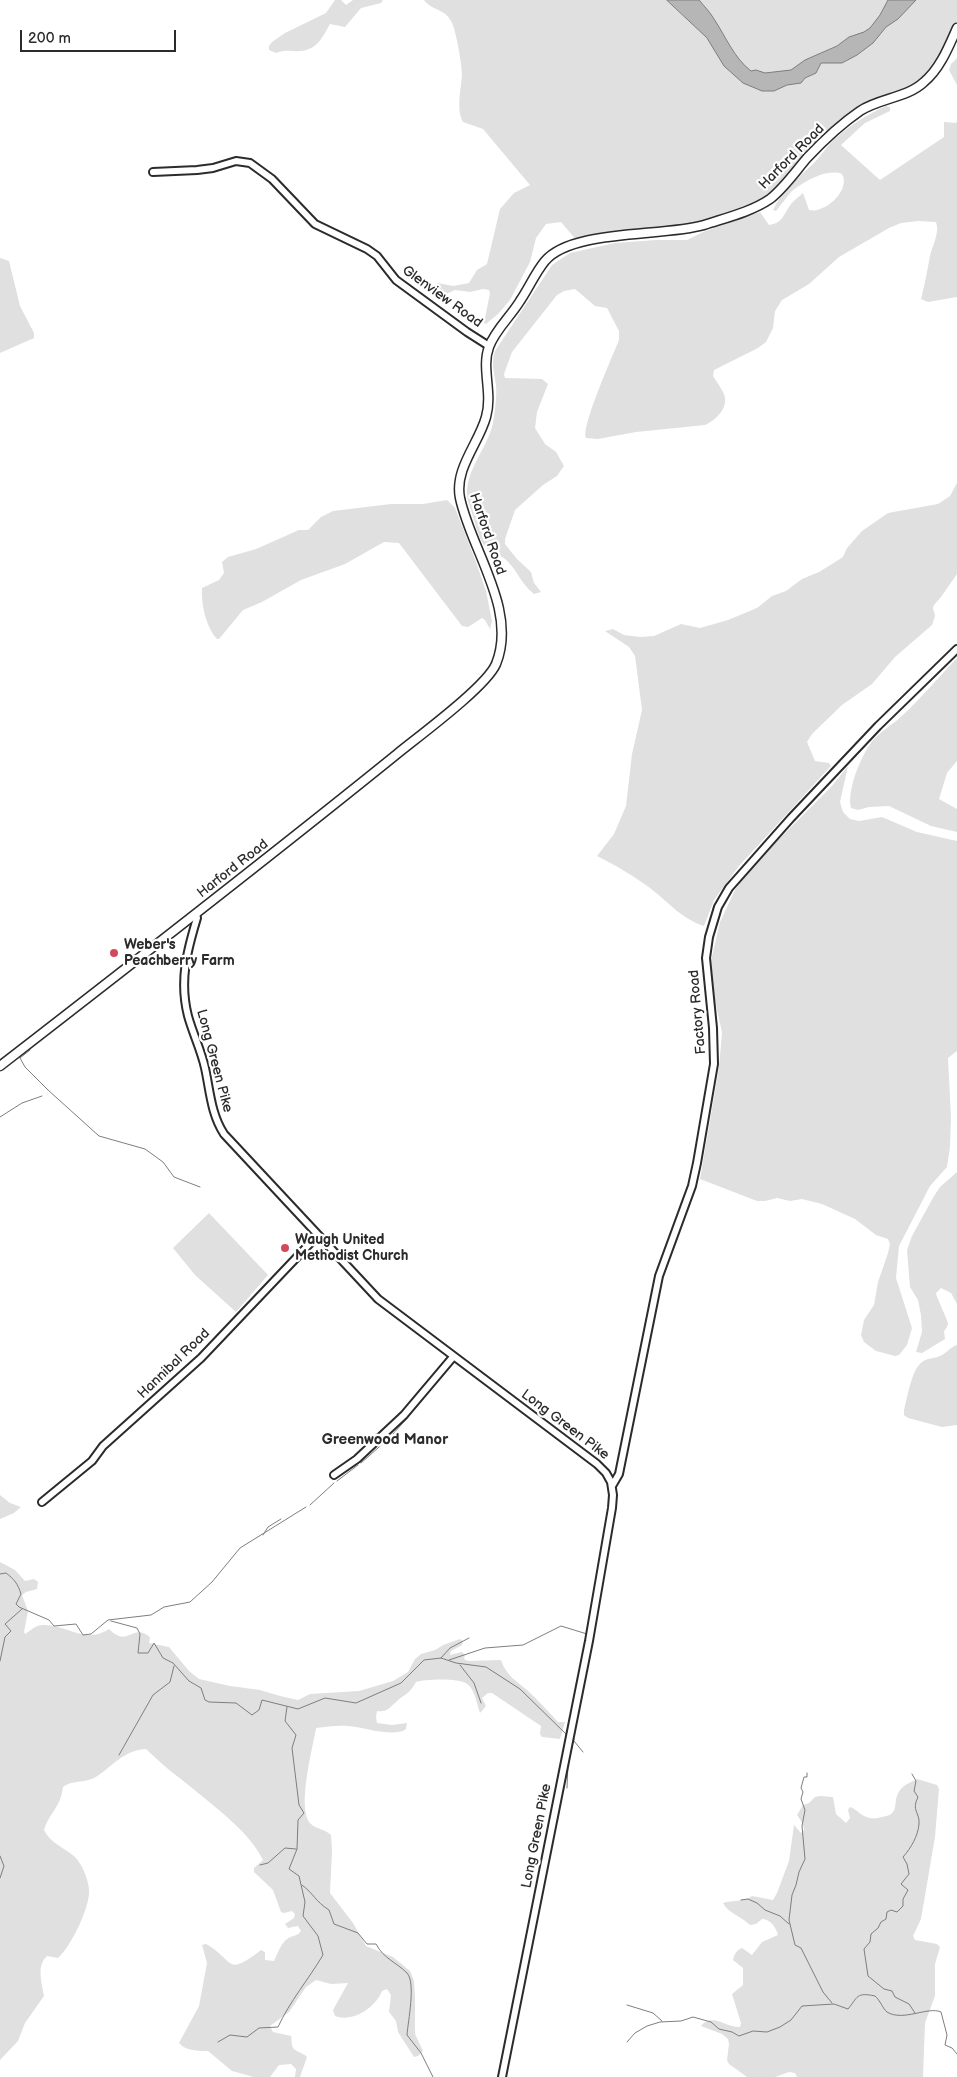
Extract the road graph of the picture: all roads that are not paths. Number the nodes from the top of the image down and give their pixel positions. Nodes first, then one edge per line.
1 (957, 28) edge
2 (153, 172) dead end
3 (489, 346) junction
4 (957, 649) edge
5 (196, 915) junction
6 (0, 1066) edge
7 (318, 1236) junction
8 (453, 1357) junction
9 (334, 1474) dead end
10 (612, 1486) junction
11 (42, 1502) dead end
12 (502, 2077) edge

1 - 3 main road, Harford Road
2 - 3 street, Glenview Road
3 - 5 main road, Harford Road
4 - 10 street, Factory Road
5 - 6 main road, Harford Road
5 - 7 street, Long Green Pike
7 - 8 street, Long Green Pike
7 - 11 street, Hannibal Road
8 - 9 street
8 - 10 street, Long Green Pike
10 - 12 street, Long Green Pike

